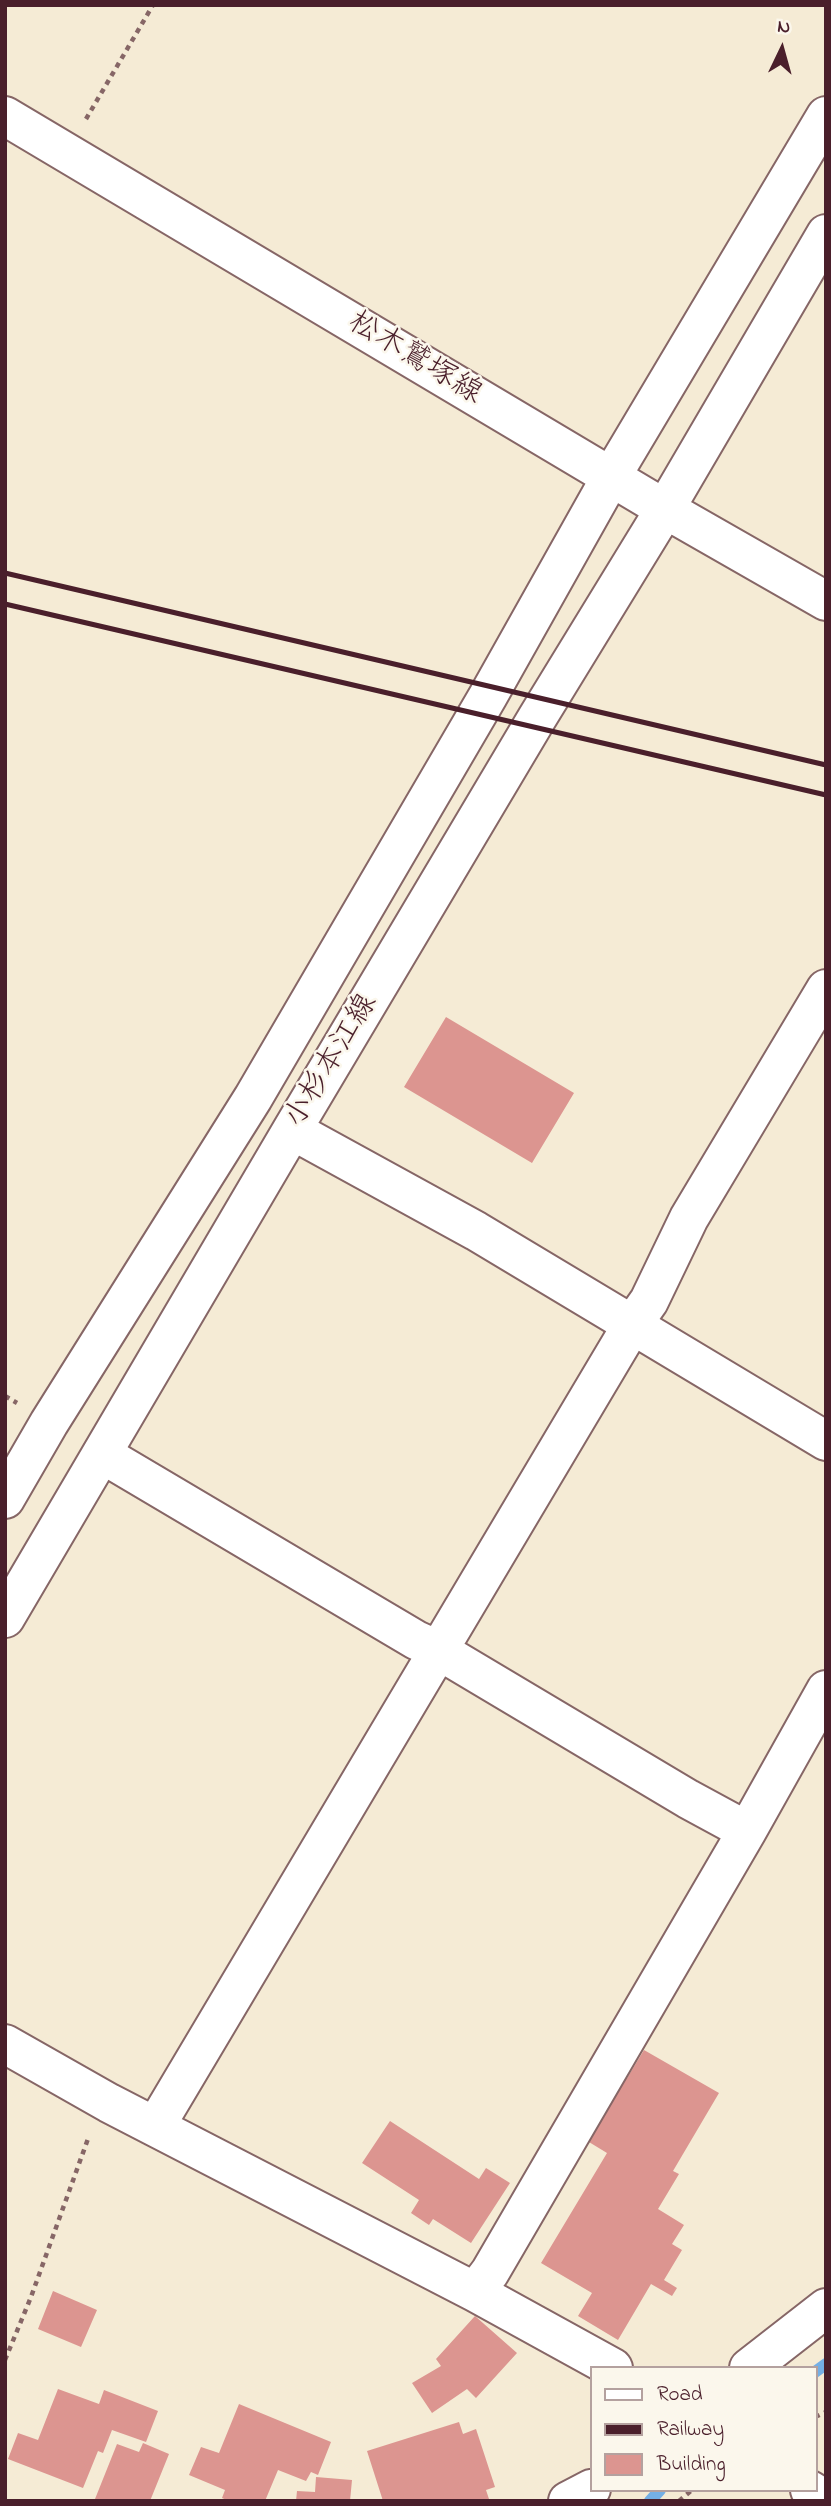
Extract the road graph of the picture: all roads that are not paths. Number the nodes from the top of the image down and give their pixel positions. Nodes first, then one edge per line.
1 (5, 116) edge
2 (826, 116) edge
3 (826, 234) edge
4 (611, 477) junction
5 (664, 509) junction
6 (826, 601) edge
7 (826, 989) edge
8 (292, 1130) junction
9 (632, 1325) junction
10 (826, 1441) edge
11 (102, 1454) junction
12 (5, 1499) edge
13 (5, 1618) edge
14 (438, 1650) junction
15 (826, 1690) edge
16 (747, 1831) junction
17 (5, 2044) edge
18 (155, 2127) junction
19 (475, 2291) junction
20 (826, 2308) edge
21 (609, 2366) edge
22 (752, 2366) edge
23 (590, 2490) edge
24 (568, 2501) edge

1 - 4 street, 松木鷲塚線
2 - 4 street, 小杉本江線
3 - 5 street, 小杉本江線
4 - 5 street, 松木鷲塚線
4 - 12 street, 小杉本江線
5 - 6 street, 松木鷲塚線
5 - 8 street, 小杉本江線
7 - 9 street
8 - 9 street
8 - 11 street, 小杉本江線
9 - 10 street
9 - 14 street
11 - 13 street, 小杉本江線
11 - 14 street
14 - 16 street
14 - 18 street
15 - 16 street
16 - 19 street
17 - 18 street
18 - 19 street
19 - 21 street
20 - 22 street
23 - 24 street

